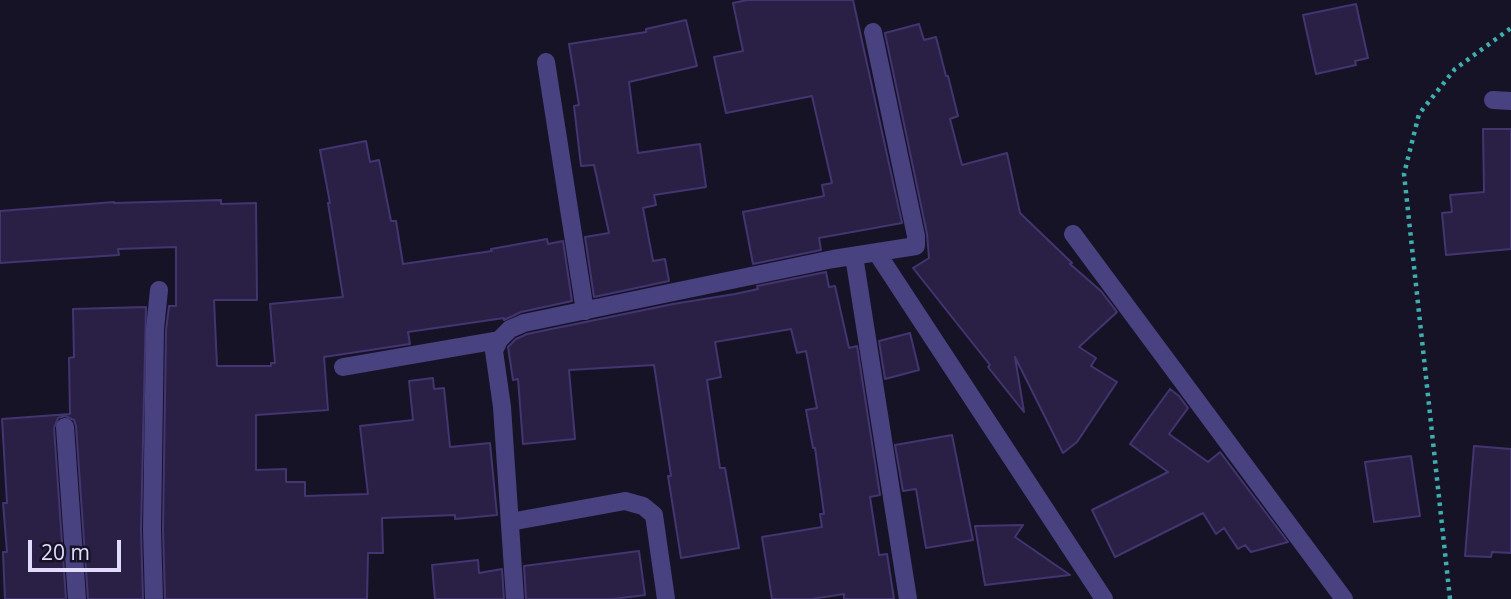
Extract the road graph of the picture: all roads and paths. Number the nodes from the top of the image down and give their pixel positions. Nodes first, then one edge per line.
1 (1511, 28) edge
2 (873, 32) dead end
3 (546, 62) dead end
4 (1073, 234) dead end
5 (877, 253) junction
6 (855, 256) junction
7 (159, 290) dead end
8 (585, 311) junction
9 (499, 340) junction
10 (343, 367) dead end
11 (65, 427) dead end
12 (510, 522) junction
13 (77, 599) edge
14 (154, 599) edge
15 (515, 599) edge
16 (666, 599) edge
17 (908, 599) edge
18 (1104, 599) edge
19 (1344, 599) edge
20 (1451, 599) edge

1 - 20 path
2 - 5 street
3 - 8 street
4 - 19 street
5 - 6 street
5 - 18 street
6 - 8 street
6 - 17 street
7 - 14 street
8 - 9 street
9 - 10 street
9 - 12 street
11 - 13 street
12 - 15 street
12 - 16 street

